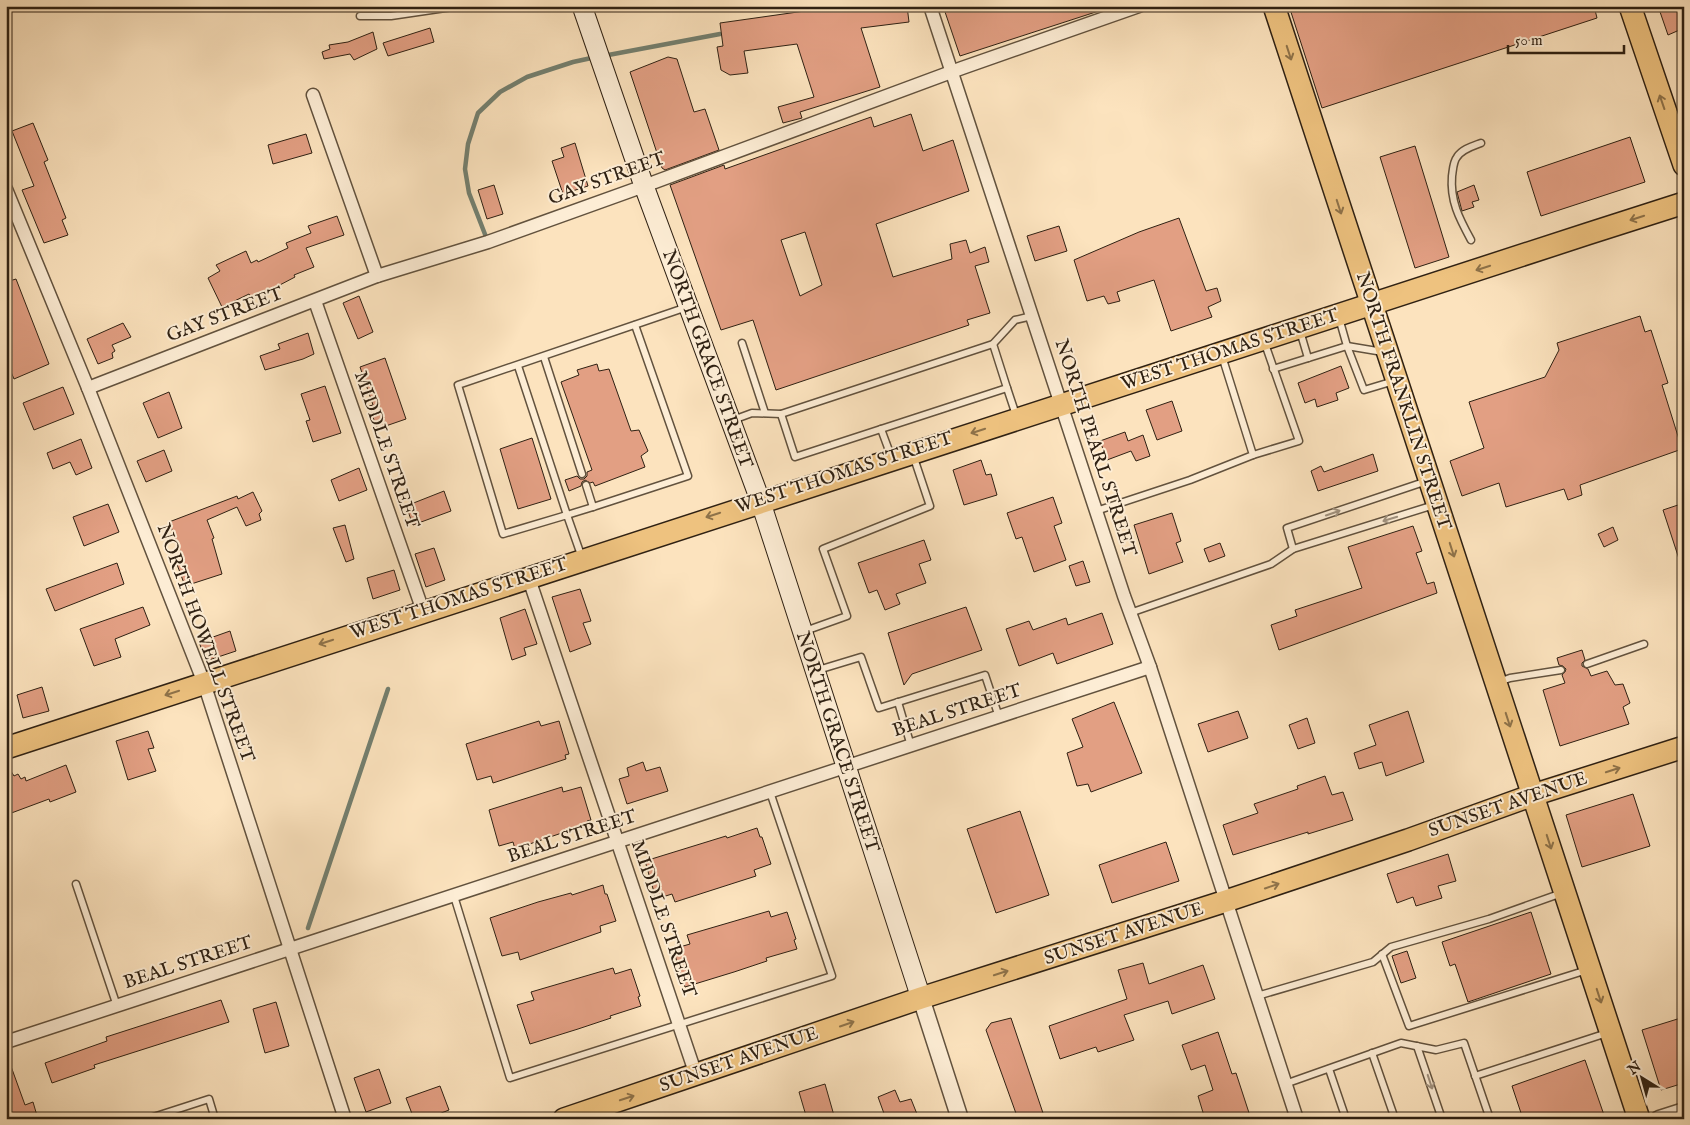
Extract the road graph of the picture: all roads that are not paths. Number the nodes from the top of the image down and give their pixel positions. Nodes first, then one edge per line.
1 (459, 6) edge
2 (582, 6) edge
3 (930, 6) edge
4 (1139, 6) edge
5 (1274, 6) edge
6 (1630, 6) edge
7 (360, 16) dead end
8 (953, 72) junction
9 (313, 95) dead end
10 (1480, 143) dead end
11 (1684, 165) edge
12 (644, 186) junction
13 (6, 189) edge
14 (1684, 203) edge
15 (1471, 240) dead end
16 (377, 276) junction
17 (315, 301) junction
18 (1371, 304) junction
19 (688, 307) junction
20 (1338, 315) junction
21 (1032, 316) junction
22 (635, 325) junction
23 (1298, 327) junction
24 (1263, 339) junction
25 (742, 343) dead end
26 (994, 344) junction
27 (1347, 346) junction
28 (1221, 353) junction
29 (1387, 353) junction
30 (544, 357) junction
31 (1308, 358) junction
32 (518, 366) junction
33 (1274, 369) junction
34 (1396, 380) junction
35 (88, 388) junction
36 (1007, 388) junction
37 (1061, 405) junction
38 (765, 414) junction
39 (781, 414) junction
40 (1017, 418) junction
41 (730, 421) junction
42 (881, 429) junction
43 (912, 452) junction
44 (1253, 455) junction
45 (892, 458) junction
46 (582, 474) dead end
47 (1429, 481) junction
48 (586, 485) dead end
49 (760, 500) junction
50 (1436, 504) junction
51 (593, 507) junction
52 (1096, 511) junction
53 (567, 515) junction
54 (1293, 549) junction
55 (582, 558) junction
56 (528, 576) junction
57 (422, 611) junction
58 (1130, 613) junction
59 (802, 632) junction
60 (1644, 644) dead end
61 (1586, 664) dead end
62 (1150, 667) junction
63 (1561, 670) dead end
64 (814, 671) junction
65 (204, 683) junction
66 (1496, 683) junction
67 (898, 702) junction
68 (999, 717) junction
69 (911, 746) junction
70 (1684, 747) edge
71 (6, 748) edge
72 (845, 767) junction
73 (770, 792) junction
74 (1533, 795) junction
75 (617, 842) junction
76 (76, 884) dead end
77 (1565, 891) junction
78 (454, 896) junction
79 (1226, 901) junction
80 (290, 950) junction
81 (1382, 954) junction
82 (1590, 968) junction
83 (1257, 996) junction
84 (921, 998) junction
85 (117, 1006) junction
86 (679, 1024) junction
87 (1611, 1032) junction
88 (6, 1042) edge
89 (1418, 1046) junction
90 (1372, 1053) junction
91 (1329, 1069) junction
92 (696, 1075) junction
93 (1475, 1076) junction
94 (1285, 1084) junction
95 (1684, 1111) edge
96 (148, 1119) edge
97 (215, 1119) edge
98 (345, 1119) edge
99 (564, 1119) edge
100 (960, 1119) edge
101 (1297, 1119) edge
102 (1346, 1119) edge
103 (1395, 1119) edge
104 (1442, 1119) edge
105 (1490, 1119) edge
106 (1639, 1119) edge
107 (1659, 1119) edge

1 - 7 lane
2 - 12 main road, NORTH GRACE STREET
3 - 8 street, NORTH PEARL STREET
4 - 8 street, GAY STREET
5 -> 18 main road, NORTH FRANKLIN STREET
11 -> 6 main road
8 - 12 street, GAY STREET
8 - 21 street, NORTH PEARL STREET
9 - 16 street
10 - 15 lane
12 - 16 street, GAY STREET
12 - 19 main road, NORTH GRACE STREET
13 - 35 street, NORTH HOWELL STREET
14 -> 18 main road, WEST THOMAS STREET
16 - 17 street, GAY STREET
17 - 35 street, GAY STREET
17 - 57 street, MIDDLE STREET
18 - 20 main road, WEST THOMAS STREET
18 - 29 main road, NORTH FRANKLIN STREET
19 - 22 lane
19 - 41 main road, NORTH GRACE STREET
20 - 23 main road, WEST THOMAS STREET
20 - 27 lane
21 - 26 lane
21 - 37 street, NORTH PEARL STREET
22 - 30 lane
22 - 51 lane
23 - 24 main road, WEST THOMAS STREET
23 - 31 lane
24 - 28 main road, WEST THOMAS STREET
24 - 33 lane
25 - 38 lane
26 - 36 lane
26 - 39 lane
27 - 29 lane
27 - 31 lane
27 - 34 lane
28 - 37 main road, WEST THOMAS STREET
28 - 44 lane
29 - 34 main road, NORTH FRANKLIN STREET
30 - 32 lane
30 - 46 lane
31 - 33 lane
32 - 53 lane
32 - 53 lane
33 - 44 lane
34 - 47 main road, NORTH FRANKLIN STREET
35 - 65 street, NORTH HOWELL STREET
36 - 40 lane
36 - 42 lane
37 - 40 main road, WEST THOMAS STREET
37 - 52 street, NORTH PEARL STREET
38 - 39 lane
38 - 41 lane
39 - 42 lane
40 -> 43 main road, WEST THOMAS STREET
41 - 49 main road, NORTH GRACE STREET
42 - 45 lane
43 - 45 main road, WEST THOMAS STREET
43 - 59 lane
44 - 52 lane
45 - 49 main road, WEST THOMAS STREET
47 - 50 main road, NORTH FRANKLIN STREET
54 -> 47 lane
48 - 51 lane
49 -> 55 main road, WEST THOMAS STREET
49 - 59 main road, NORTH GRACE STREET
50 -> 54 lane
50 -> 66 main road, NORTH FRANKLIN STREET
51 - 53 lane
52 - 58 street, NORTH PEARL STREET
53 - 55 lane
54 - 58 lane
55 - 56 main road, WEST THOMAS STREET
56 - 57 main road, WEST THOMAS STREET
56 - 75 street, MIDDLE STREET
57 -> 65 main road, WEST THOMAS STREET
58 - 62 street, NORTH PEARL STREET
59 - 64 main road, NORTH GRACE STREET
60 - 61 lane
62 - 68 street, BEAL STREET
62 - 79 street, NORTH PEARL STREET
63 - 66 lane
64 - 67 lane
64 - 72 main road, NORTH GRACE STREET
65 -> 71 main road, WEST THOMAS STREET
65 - 80 street, NORTH HOWELL STREET
66 -> 74 main road, NORTH FRANKLIN STREET
67 - 68 lane
67 - 69 lane
68 - 69 street, BEAL STREET
69 - 72 street, BEAL STREET
74 -> 70 main road, SUNSET AVENUE
72 - 73 street, BEAL STREET
72 - 84 main road, NORTH GRACE STREET
73 - 75 street, BEAL STREET
73 - 86 lane
74 -> 77 main road, NORTH FRANKLIN STREET
79 -> 74 main road, SUNSET AVENUE
75 - 78 street, BEAL STREET
75 - 86 street, MIDDLE STREET
76 - 85 lane
77 - 81 lane
77 - 82 main road, NORTH FRANKLIN STREET
78 - 80 street, BEAL STREET
78 - 86 lane
79 - 83 street, NORTH PEARL STREET
84 -> 79 main road, SUNSET AVENUE
80 - 85 street, BEAL STREET
80 - 98 street, NORTH HOWELL STREET
81 - 82 lane
81 - 83 lane
82 -> 87 main road, NORTH FRANKLIN STREET
83 - 94 street, NORTH PEARL STREET
92 -> 84 main road, SUNSET AVENUE
84 - 100 street
85 - 88 street, BEAL STREET
86 - 92 street, MIDDLE STREET
87 - 93 lane
87 - 106 main road, NORTH FRANKLIN STREET
89 - 90 lane
89 - 93 lane
89 -> 104 lane
90 - 91 lane
90 - 103 lane
91 - 94 lane
91 - 102 lane
99 -> 92 main road, SUNSET AVENUE
93 - 105 lane
94 - 101 street, NORTH PEARL STREET
95 - 107 street
96 - 97 lane

